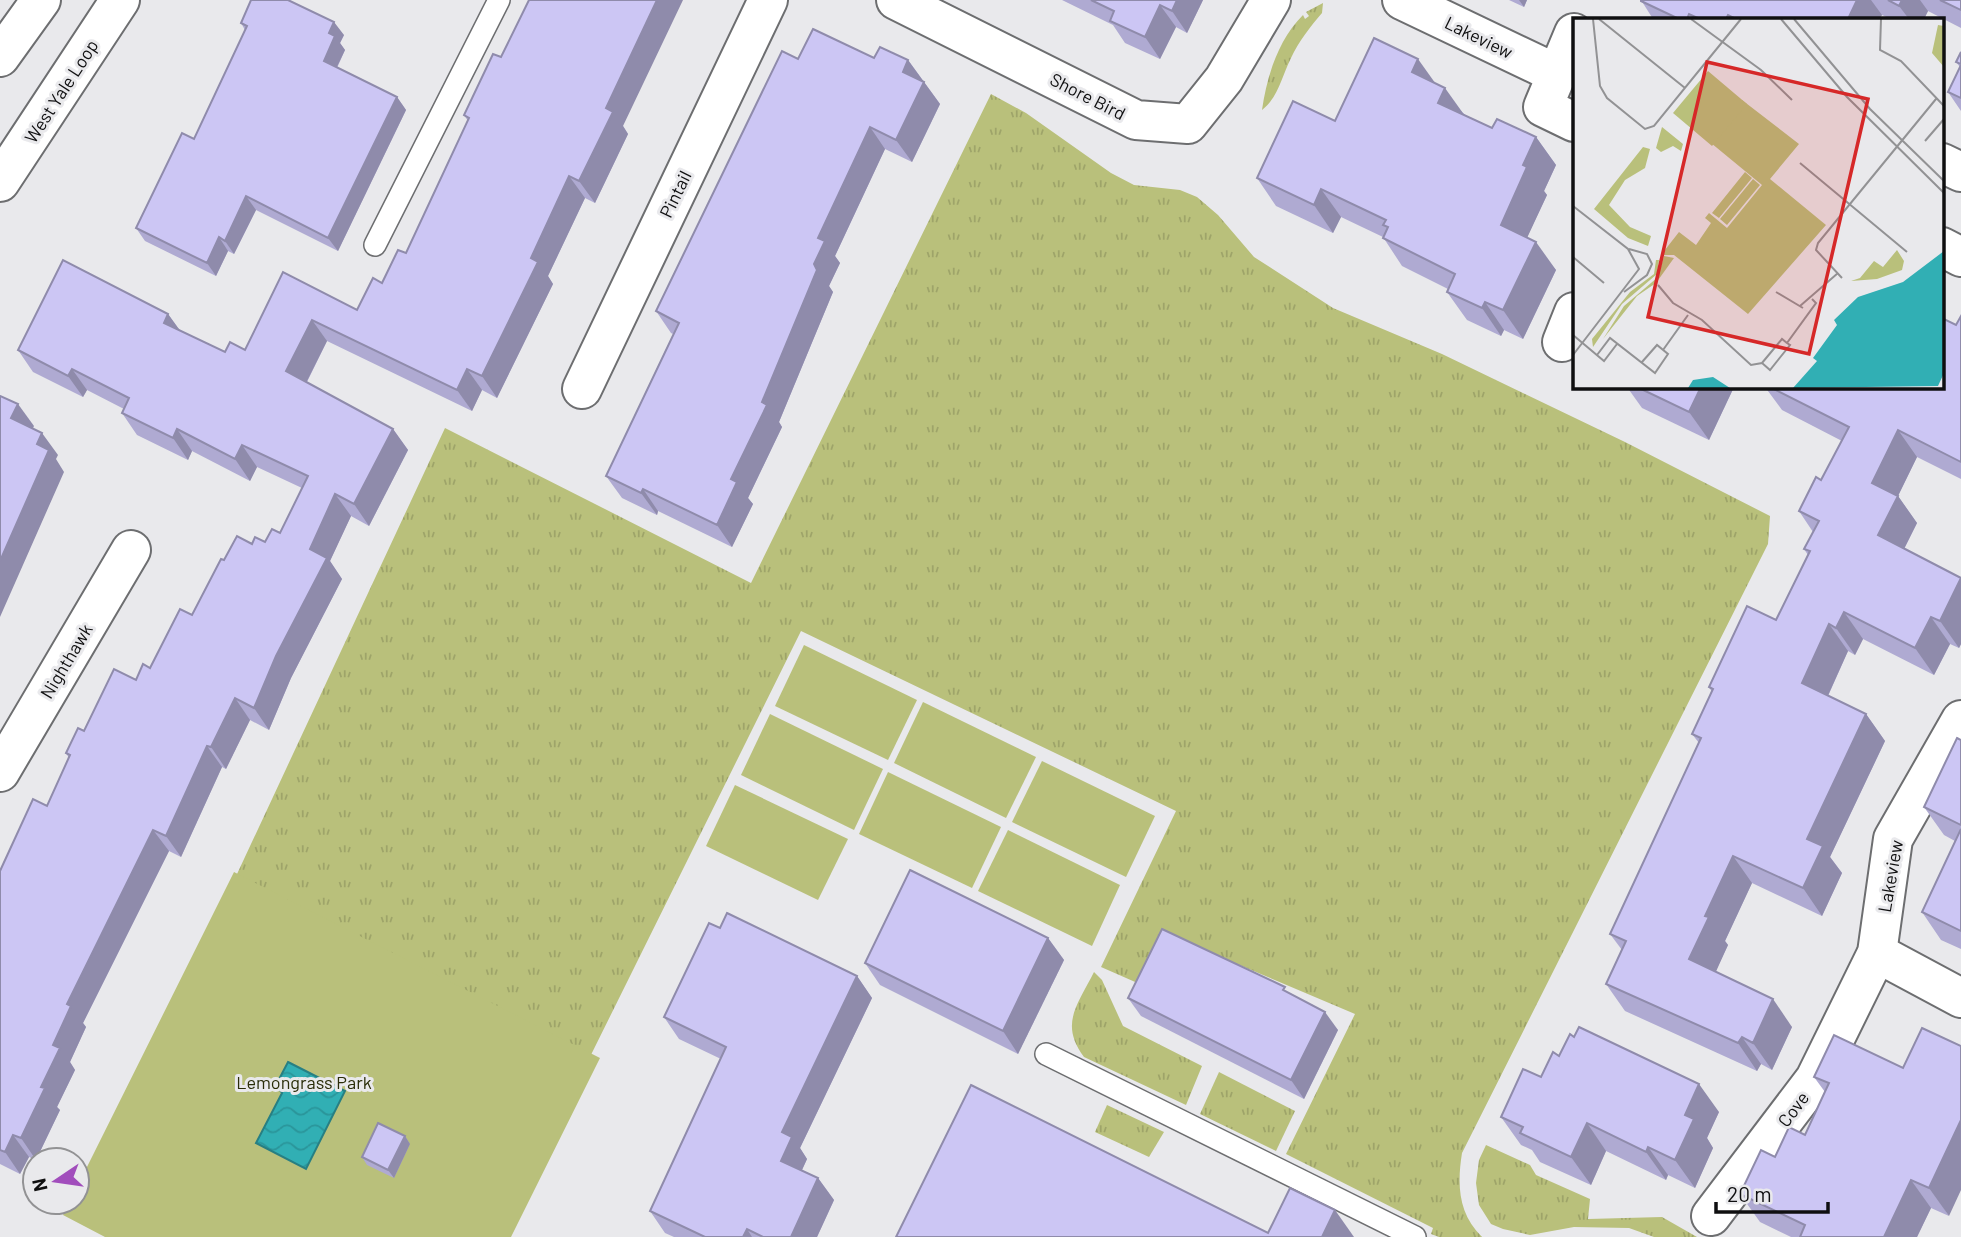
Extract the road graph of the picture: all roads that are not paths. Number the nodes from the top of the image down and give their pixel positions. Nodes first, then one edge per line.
1 (41, 0) edge
2 (120, 0) edge
3 (499, 0) edge
4 (768, 0) edge
5 (896, 0) edge
6 (1271, 0) edge
7 (1402, 0) edge
8 (1573, 35) edge
9 (0, 57) edge
10 (1557, 74) junction
11 (1573, 122) edge
12 (1944, 164) edge
13 (1961, 173) edge
14 (0, 182) edge
15 (375, 245) dead end
16 (1944, 248) edge
17 (1961, 257) edge
18 (582, 389) dead end
19 (131, 550) dead end
20 (1961, 720) edge
21 (0, 772) edge
22 (1877, 953) junction
23 (1961, 998) edge
24 (1046, 1054) dead end
25 (1711, 1216) dead end
26 (1415, 1237) edge

1 - 9 street
2 - 14 street, West Yale Loop
3 - 15 lane
4 - 18 street, Pintail
5 - 6 street, Shore Bird
7 - 10 street, Lakeview
8 - 10 street
10 - 11 street
12 - 13 street
16 - 17 street
19 - 21 street, Nighthawk
20 - 22 street, Lakeview
22 - 23 street
22 - 25 street, Cove
24 - 26 lane

